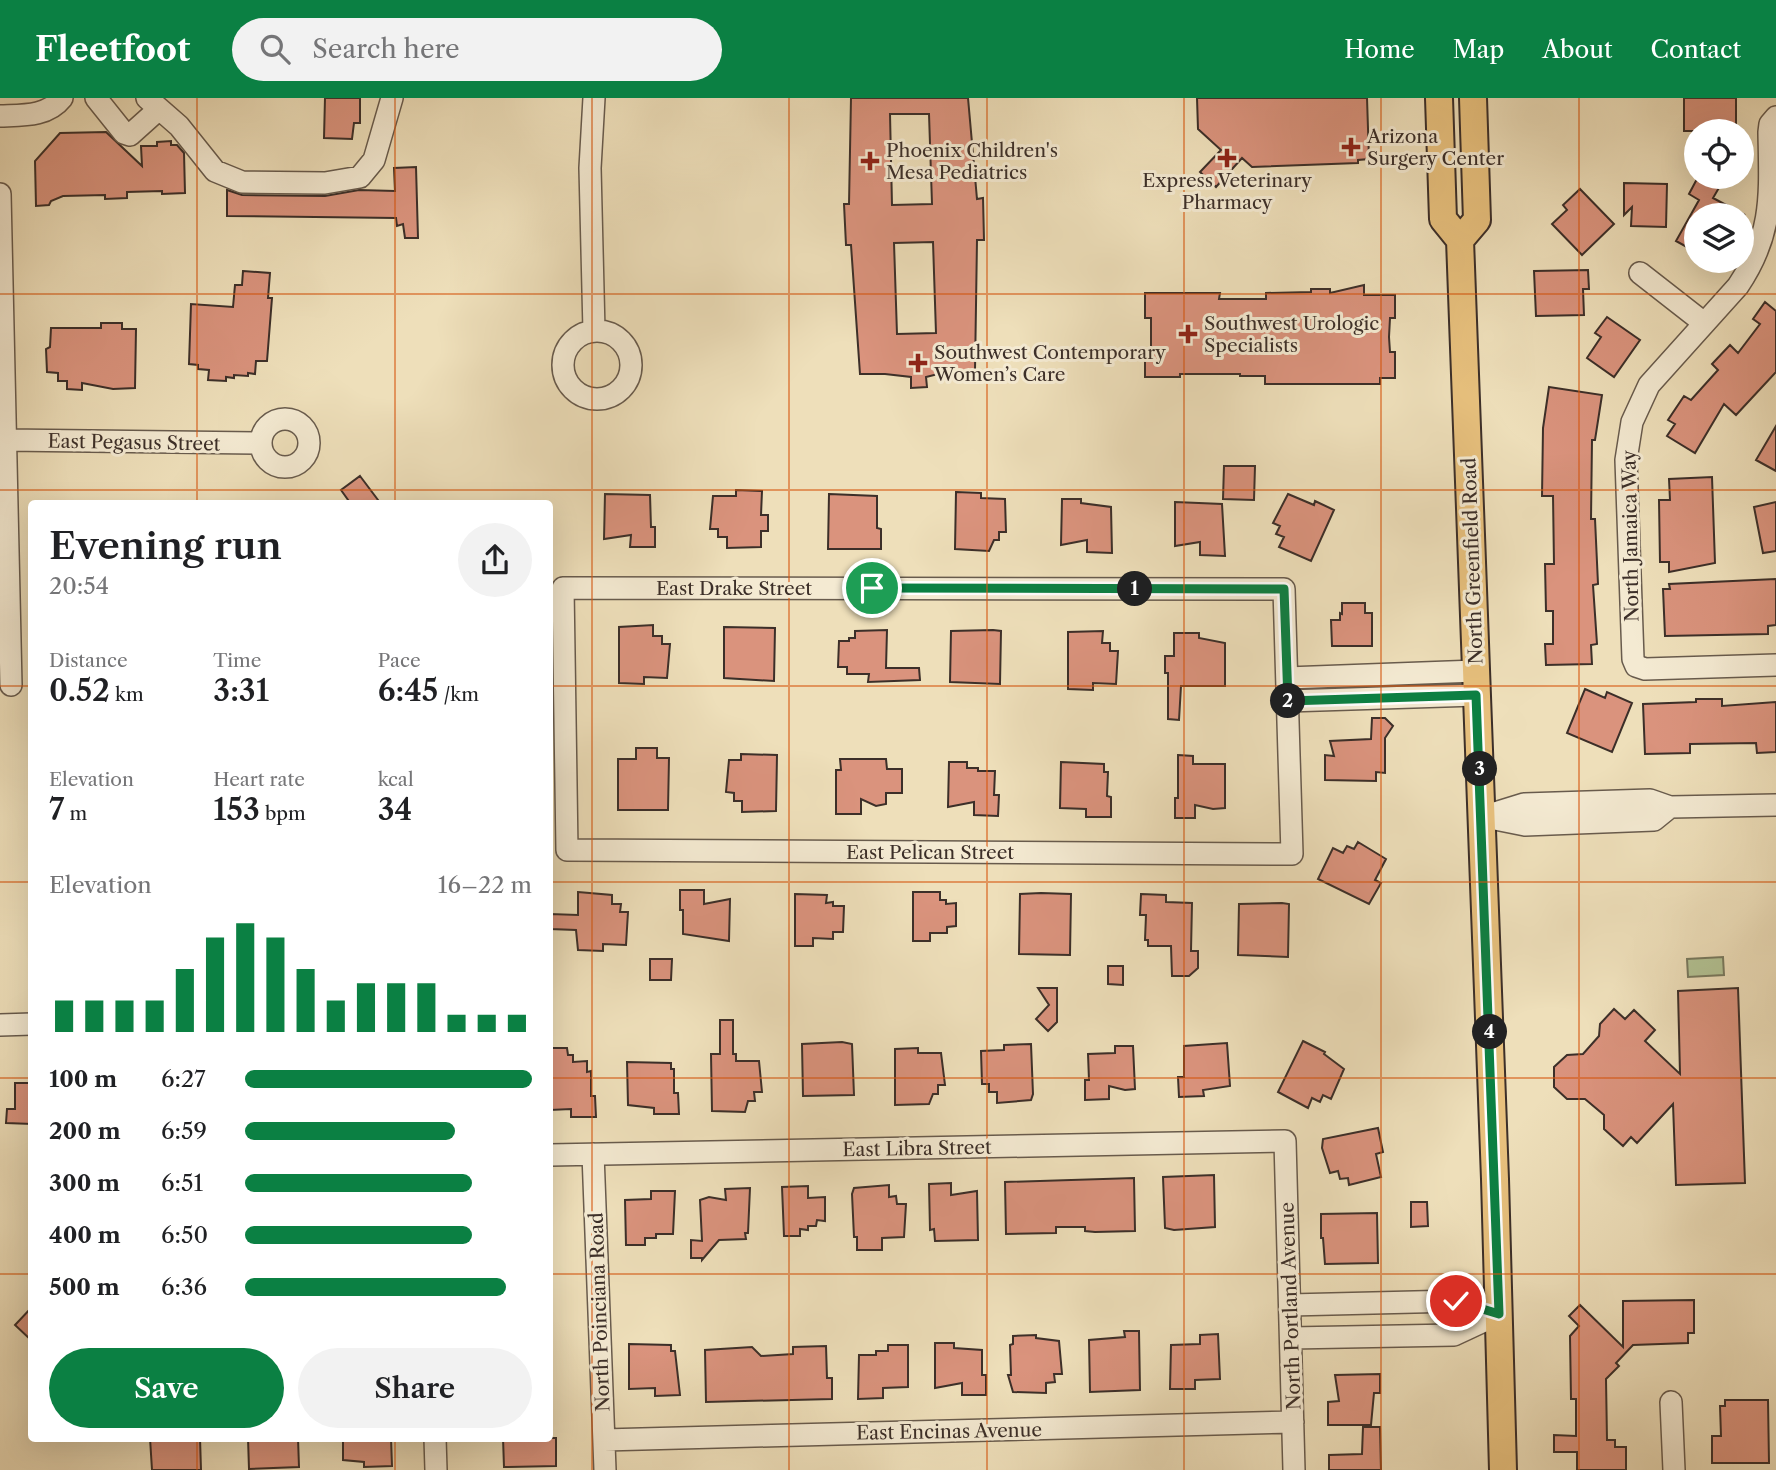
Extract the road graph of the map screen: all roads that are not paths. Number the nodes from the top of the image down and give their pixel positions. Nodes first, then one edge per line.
1 (62, 98) edge
2 (96, 98) edge
3 (391, 98) edge
4 (594, 98) edge
5 (1439, 98) edge
6 (1473, 98) edge
7 (153, 103) edge
8 (0, 116) edge
9 (1776, 117) edge
10 (0, 194) edge
11 (1460, 240) junction
12 (1640, 272) dead end
13 (1704, 323) junction
14 (594, 331) dead end
15 (3, 406) edge
16 (6, 440) junction
17 (261, 443) dead end
18 (1776, 665) edge
19 (1287, 678) junction
20 (1476, 683) junction
21 (14, 685) edge
22 (556, 699) edge
23 (1288, 701) junction
24 (1776, 805) edge
25 (1482, 817) junction
26 (28, 1024) edge
27 (0, 1025) edge
28 (1285, 1141) joint
29 (593, 1154) junction
30 (553, 1155) edge
31 (1290, 1305) junction
32 (1499, 1314) junction
33 (1291, 1338) junction
34 (1671, 1402) dead end
35 (1293, 1422) junction
36 (604, 1440) junction
37 (435, 1442) edge
38 (436, 1470) edge
39 (605, 1470) edge
40 (1294, 1470) edge
41 (1503, 1470) edge
42 (1674, 1470) edge

1 - 8 street
2 - 7 street
3 - 7 street
4 - 14 street
5 - 11 main road, North Greenfield Road
6 - 11 main road
9 - 13 street, North Jamaica Way
10 - 15 street
11 - 20 main road, North Greenfield Road
12 - 13 street
13 - 18 street, North Jamaica Way
15 - 16 street
16 - 17 street, East Pegasus Street
16 - 21 street
19 - 20 street
19 - 22 street, East Drake Street
19 - 23 street
20 - 23 street
20 - 25 main road, North Greenfield Road
22 - 23 street, East Pelican Street
24 - 25 street
25 - 32 main road, North Greenfield Road
26 - 27 street
28 - 29 street, East Libra Street
28 - 31 street, North Portland Avenue
29 - 30 street, East Libra Street
29 - 36 street, North Poinciana Road
31 - 32 street
31 - 33 street, North Portland Avenue
32 - 33 street
32 - 41 main road, North Greenfield Road
33 - 35 street, North Portland Avenue
34 - 42 street
35 - 36 street, East Encinas Avenue
35 - 40 street, North Portland Avenue
36 - 39 street, North Poinciana Road
37 - 38 street

